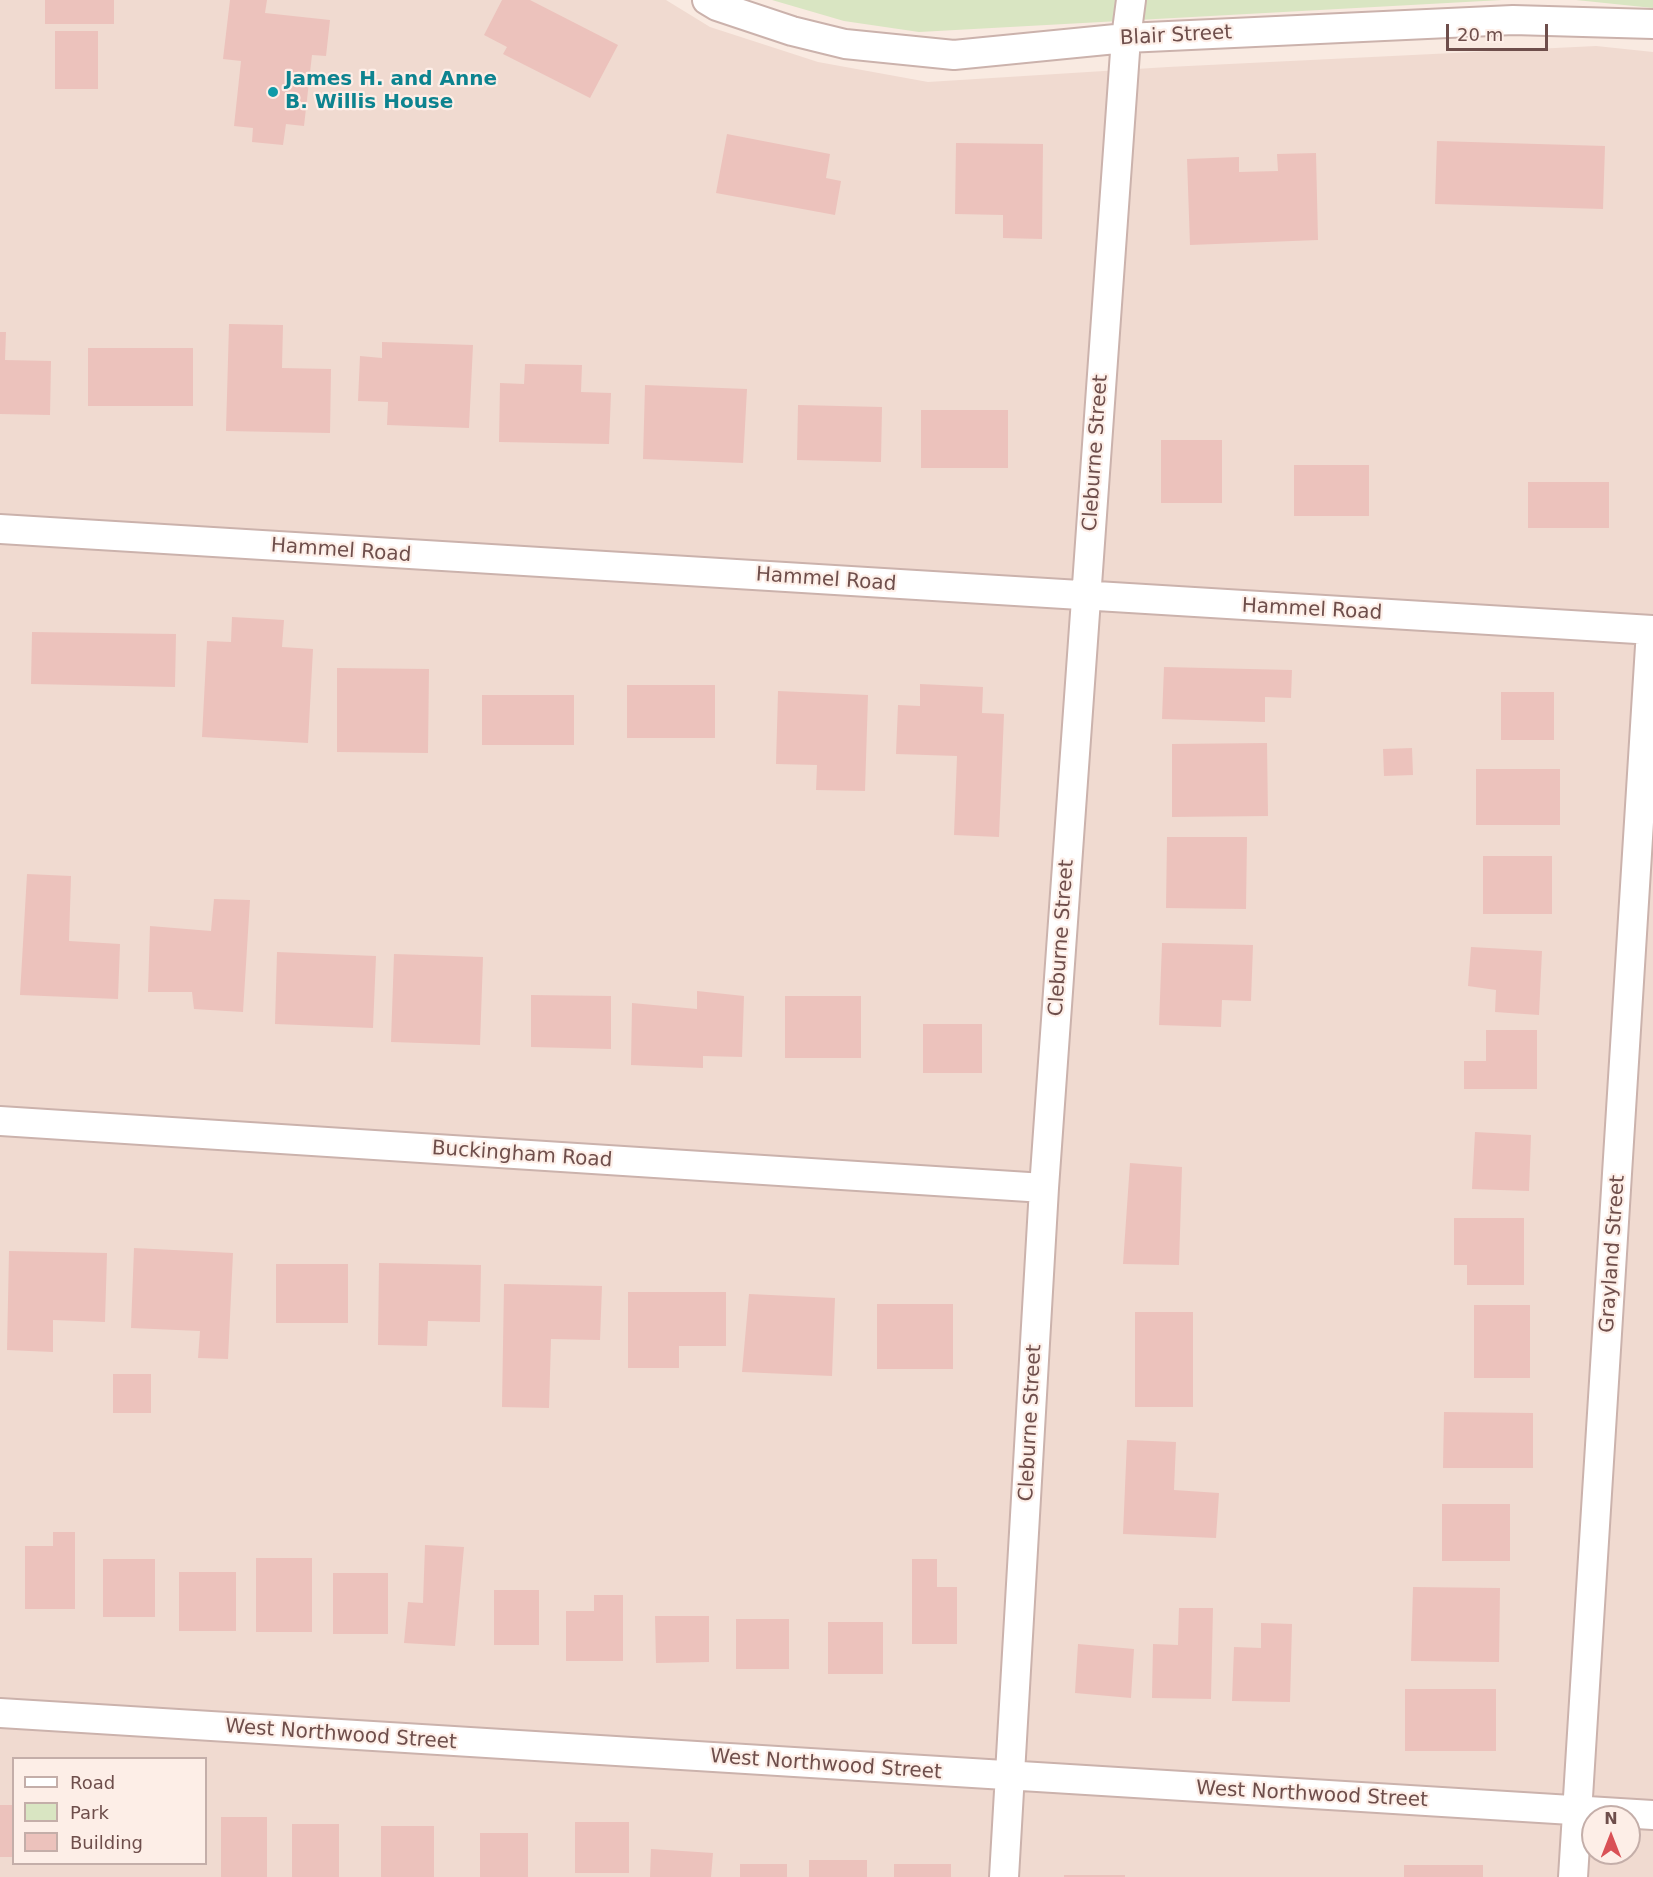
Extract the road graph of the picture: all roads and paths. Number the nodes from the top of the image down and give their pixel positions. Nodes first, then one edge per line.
1 (707, 0) edge
2 (1131, 0) edge
3 (1653, 24) edge
4 (1126, 38) junction
5 (0, 530) edge
6 (1086, 597) junction
7 (1652, 630) edge
8 (0, 1121) edge
9 (1044, 1188) junction
10 (0, 1713) edge
11 (1011, 1777) junction
12 (1577, 1810) junction
13 (1653, 1815) edge
14 (1004, 1877) edge
15 (1573, 1877) edge

1 - 4 street, Blair Street
2 - 4 street, Cleburne Street
3 - 4 street, Blair Street
4 - 6 street, Cleburne Street
5 - 6 street, Hammel Road
6 - 7 street, Hammel Road
6 - 9 street, Cleburne Street
7 - 12 street, Grayland Street
8 - 9 street, Buckingham Road
9 - 11 street, Cleburne Street
10 - 11 street, West Northwood Street
11 - 12 street, West Northwood Street
11 - 14 street, Cleburne Street
12 - 13 street, West Northwood Street
12 - 15 street, Grayland Street

